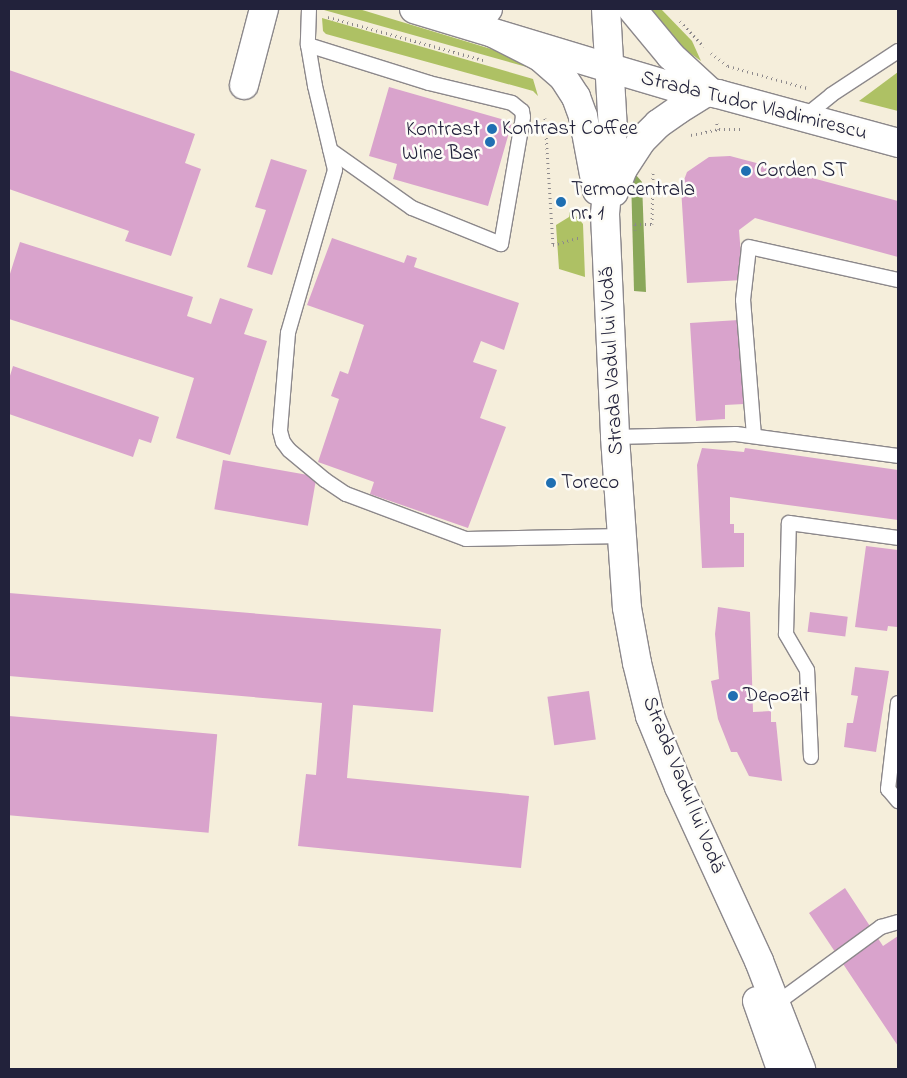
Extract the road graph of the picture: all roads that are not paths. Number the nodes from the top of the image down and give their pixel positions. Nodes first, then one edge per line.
1 (264, 9) edge
2 (309, 9) edge
3 (414, 9) edge
4 (425, 9) edge
5 (606, 9) edge
6 (632, 9) edge
7 (488, 20) edge
8 (308, 45) junction
9 (898, 51) edge
10 (610, 68) junction
11 (244, 85) dead end
12 (711, 102) junction
13 (802, 118) junction
14 (898, 143) edge
15 (330, 150) junction
16 (606, 224) junction
17 (898, 280) edge
18 (754, 436) junction
19 (616, 437) junction
20 (898, 456) edge
21 (623, 536) junction
22 (898, 538) edge
23 (898, 703) edge
24 (811, 757) dead end
25 (898, 801) edge
26 (706, 848) junction
27 (898, 922) edge
28 (777, 1003) junction
29 (781, 1069) edge
30 (802, 1069) edge

1 - 11 main road
2 - 8 lane
3 - 7 main road
4 - 7 main road
5 - 10 main road, Strada Vadul lui Vodă
6 - 12 main road
7 - 10 main road, Strada Tudor Vladimirescu
7 - 16 main road
8 - 15 lane
8 - 15 lane
9 - 13 lane
10 - 12 main road, Strada Tudor Vladimirescu
10 - 16 main road, Strada Vadul lui Vodă
12 - 13 main road, Strada Tudor Vladimirescu
12 - 16 main road
13 - 14 main road, Strada Tudor Vladimirescu
15 - 21 lane
16 - 19 main road, Strada Vadul lui Vodă
17 - 18 lane
18 - 19 lane
18 - 20 lane
19 - 21 main road, Strada Vadul lui Vodă
21 - 26 main road, Strada Vadul lui Vodă
22 - 24 lane
23 - 25 lane
26 - 28 main road, Strada Vadul lui Vodă
26 - 29 main road
27 - 28 lane
28 - 30 main road, Strada Vadul lui Vodă

